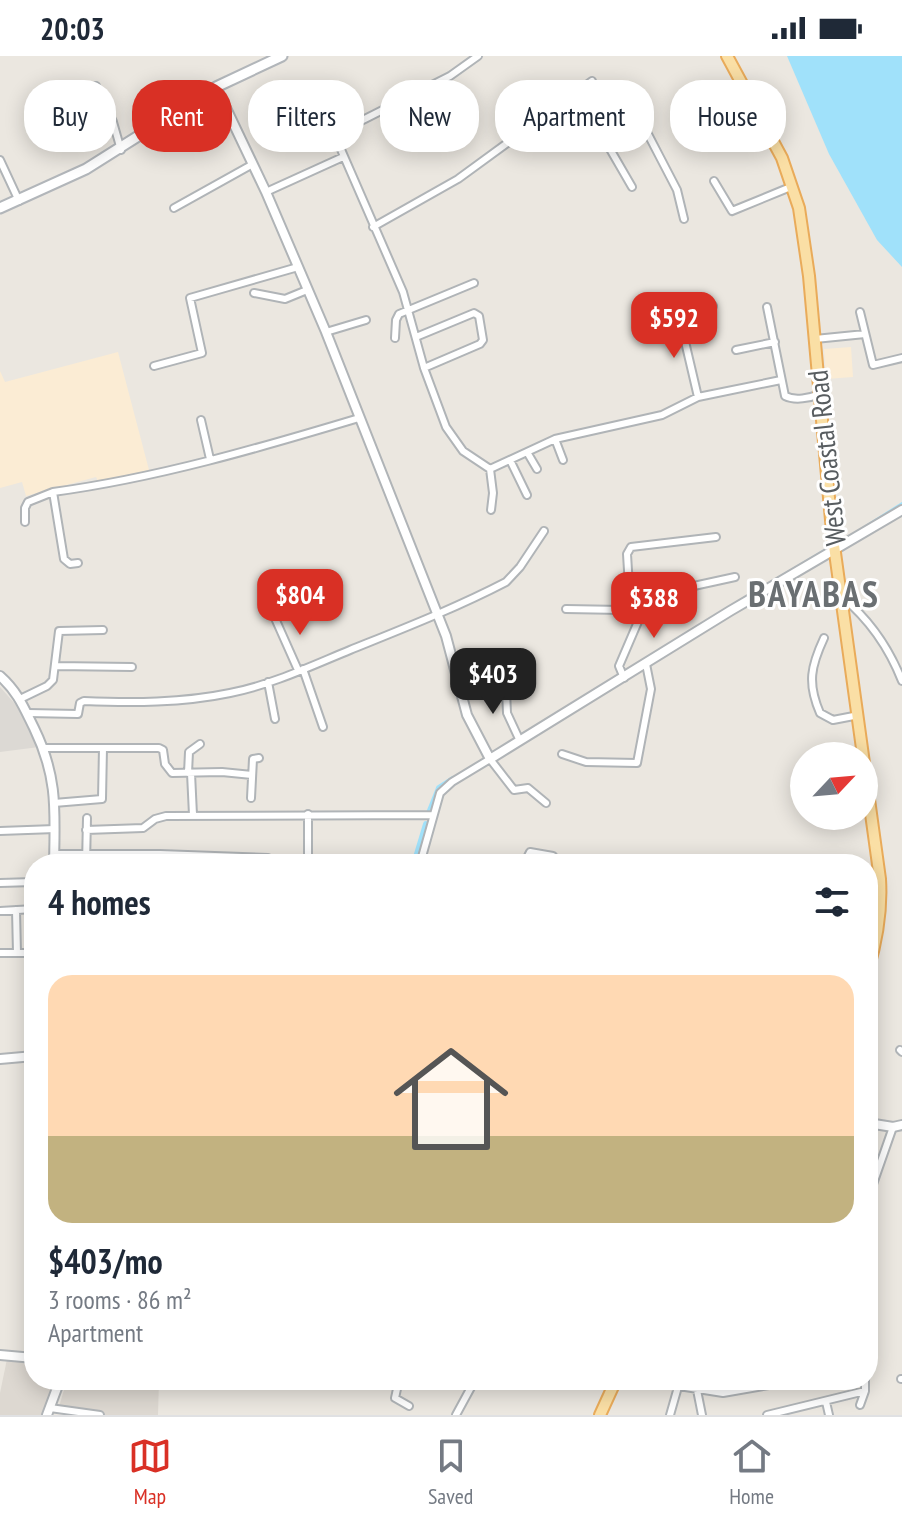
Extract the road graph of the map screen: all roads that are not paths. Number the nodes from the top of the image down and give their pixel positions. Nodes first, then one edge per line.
1 (282, 56) edge
2 (478, 56) edge
3 (727, 56) edge
4 (231, 80) edge
5 (232, 120) edge
6 (116, 132) edge
7 (132, 143) edge
8 (654, 146) edge
9 (121, 150) junction
10 (495, 152) edge
11 (613, 152) edge
12 (343, 157) junction
13 (0, 160) edge
14 (253, 164) junction
15 (714, 181) dead end
16 (793, 186) junction
17 (632, 187) dead end
18 (266, 192) junction
19 (19, 201) junction
20 (0, 208) edge
21 (174, 208) dead end
22 (684, 219) dead end
23 (373, 227) junction
24 (298, 267) junction
25 (474, 283) dead end
26 (307, 290) junction
27 (254, 293) dead end
28 (713, 306) dead end
29 (767, 307) dead end
30 (409, 309) junction
31 (860, 312) dead end
32 (679, 316) junction
33 (366, 320) dead end
34 (645, 326) dead end
35 (326, 332) junction
36 (865, 334) junction
37 (416, 337) junction
38 (395, 338) dead end
39 (815, 339) junction
40 (775, 342) junction
41 (736, 350) dead end
42 (902, 358) edge
43 (154, 366) dead end
44 (424, 368) junction
45 (781, 380) junction
46 (820, 394) junction
47 (698, 397) junction
48 (359, 418) junction
49 (201, 420) dead end
50 (555, 439) junction
51 (527, 452) junction
52 (210, 459) junction
53 (510, 460) junction
54 (563, 460) dead end
55 (490, 469) junction
56 (537, 469) dead end
57 (53, 492) junction
58 (527, 495) dead end
59 (491, 510) dead end
60 (902, 510) edge
61 (25, 522) dead end
62 (544, 531) dead end
63 (716, 537) dead end
64 (835, 549) junction
65 (78, 563) dead end
66 (735, 577) dead end
67 (629, 587) junction
68 (646, 589) junction
69 (842, 597) junction
70 (566, 609) dead end
71 (437, 613) junction
72 (274, 616) dead end
73 (103, 630) dead end
74 (824, 638) dead end
75 (646, 664) junction
76 (55, 666) junction
77 (132, 667) dead end
78 (301, 669) junction
79 (622, 675) junction
80 (0, 676) edge
81 (902, 681) edge
82 (268, 682) junction
83 (506, 691) dead end
84 (20, 699) junction
85 (28, 713) junction
86 (859, 715) junction
87 (275, 719) dead end
88 (323, 727) dead end
89 (518, 738) junction
90 (200, 744) dead end
91 (44, 748) junction
92 (103, 748) junction
93 (562, 754) dead end
94 (259, 758) dead end
95 (490, 759) junction
96 (189, 773) junction
97 (252, 775) junction
98 (251, 798) dead end
99 (54, 803) junction
100 (546, 803) dead end
101 (308, 814) junction
102 (193, 815) junction
103 (433, 815) junction
104 (87, 818) dead end
105 (55, 829) junction
106 (86, 830) junction
107 (0, 831) edge
108 (54, 854) edge
109 (86, 854) joint
110 (108, 854) edge
111 (308, 854) edge
112 (423, 854) edge
113 (876, 854) edge
114 (878, 871) edge
115 (24, 882) edge
116 (0, 883) edge
117 (16, 910) junction
118 (24, 910) edge
119 (0, 911) edge
120 (878, 923) edge
121 (0, 953) edge
122 (17, 953) junction
123 (24, 953) edge
124 (24, 1057) edge
125 (0, 1059) edge
126 (878, 1124) edge
127 (898, 1126) edge
128 (878, 1173) edge
129 (0, 1355) edge
130 (24, 1357) edge
131 (57, 1390) edge
132 (397, 1390) edge
133 (470, 1390) edge
134 (611, 1390) edge
135 (677, 1390) edge
136 (697, 1390) joint
137 (734, 1390) edge
138 (865, 1391) joint
139 (826, 1402) junction
140 (860, 1405) dead end
141 (409, 1406) dead end
142 (49, 1412) edge
143 (792, 1412) edge
144 (100, 1415) edge
145 (456, 1415) edge
146 (600, 1415) edge
147 (670, 1415) edge
148 (702, 1415) edge
149 (767, 1415) edge
150 (829, 1415) edge

1 - 4 main road
2 - 12 street
3 - 16 main road, West Coastal Road
5 - 14 street
6 - 9 street
7 - 9 main road
8 - 22 street
9 - 19 main road
10 - 23 street
11 - 17 street
12 - 18 street
12 - 23 street
13 - 19 street
14 - 18 street
14 - 21 street
15 - 16 street
16 - 39 main road, West Coastal Road
18 - 24 street
19 - 20 main road
23 - 30 street
24 - 26 street
24 - 43 street
25 - 30 street
26 - 27 street
26 - 35 street
28 - 32 street
29 - 40 street
30 - 37 street
30 - 38 street
31 - 36 street
32 - 34 street
32 - 47 street
33 - 35 street
35 - 48 street
36 - 39 street
36 - 42 street
37 - 44 street
37 - 44 street
39 - 46 main road, West Coastal Road
40 - 41 street
40 - 45 street
44 - 55 street
45 - 46 street
45 - 47 street
46 - 64 main road, West Coastal Road
47 - 50 street
48 - 52 street
48 - 71 street
49 - 52 street
50 - 51 street
50 - 54 street
51 - 53 street
51 - 56 street
52 - 57 street
53 - 55 street
53 - 58 street
55 - 59 street
57 - 61 street
57 - 65 street
60 - 64 street
62 - 71 street
63 - 67 street
64 - 69 main road, West Coastal Road
64 - 75 street
66 - 68 street
67 - 68 street
67 - 70 street
68 - 79 street
69 - 81 street
69 - 86 main road, West Coastal Road
71 - 78 street
71 - 95 street
72 - 78 street
73 - 76 street
74 - 86 street
75 - 79 street
75 - 93 street
76 - 77 street
76 - 84 street
78 - 82 street
78 - 88 street
79 - 89 street
80 - 84 street
82 - 85 street
82 - 87 street
83 - 89 street
84 - 85 street
85 - 91 street
86 - 113 main road, West Coastal Road
89 - 95 street
90 - 96 street
91 - 92 street
91 - 99 street
92 - 96 street
92 - 99 street
94 - 97 street
95 - 100 street
95 - 103 street
96 - 97 street
96 - 102 street
97 - 98 street
99 - 105 street
101 - 102 street
101 - 103 street
101 - 111 street
102 - 106 street
103 - 112 street
104 - 106 street
105 - 107 street
105 - 108 street
106 - 109 street
109 - 110 street
114 - 120 main road, West Coastal Road
115 - 116 street
117 - 118 street
117 - 119 street
117 - 122 street
121 - 122 street
122 - 123 street
124 - 125 street
126 - 127 street
127 - 128 street
129 - 130 street
131 - 142 street
132 - 141 street
133 - 145 street
134 - 146 main road
135 - 147 street
136 - 137 street
136 - 148 street
138 - 139 street
138 - 140 street
139 - 143 street
139 - 150 street
142 - 144 street
143 - 149 street

